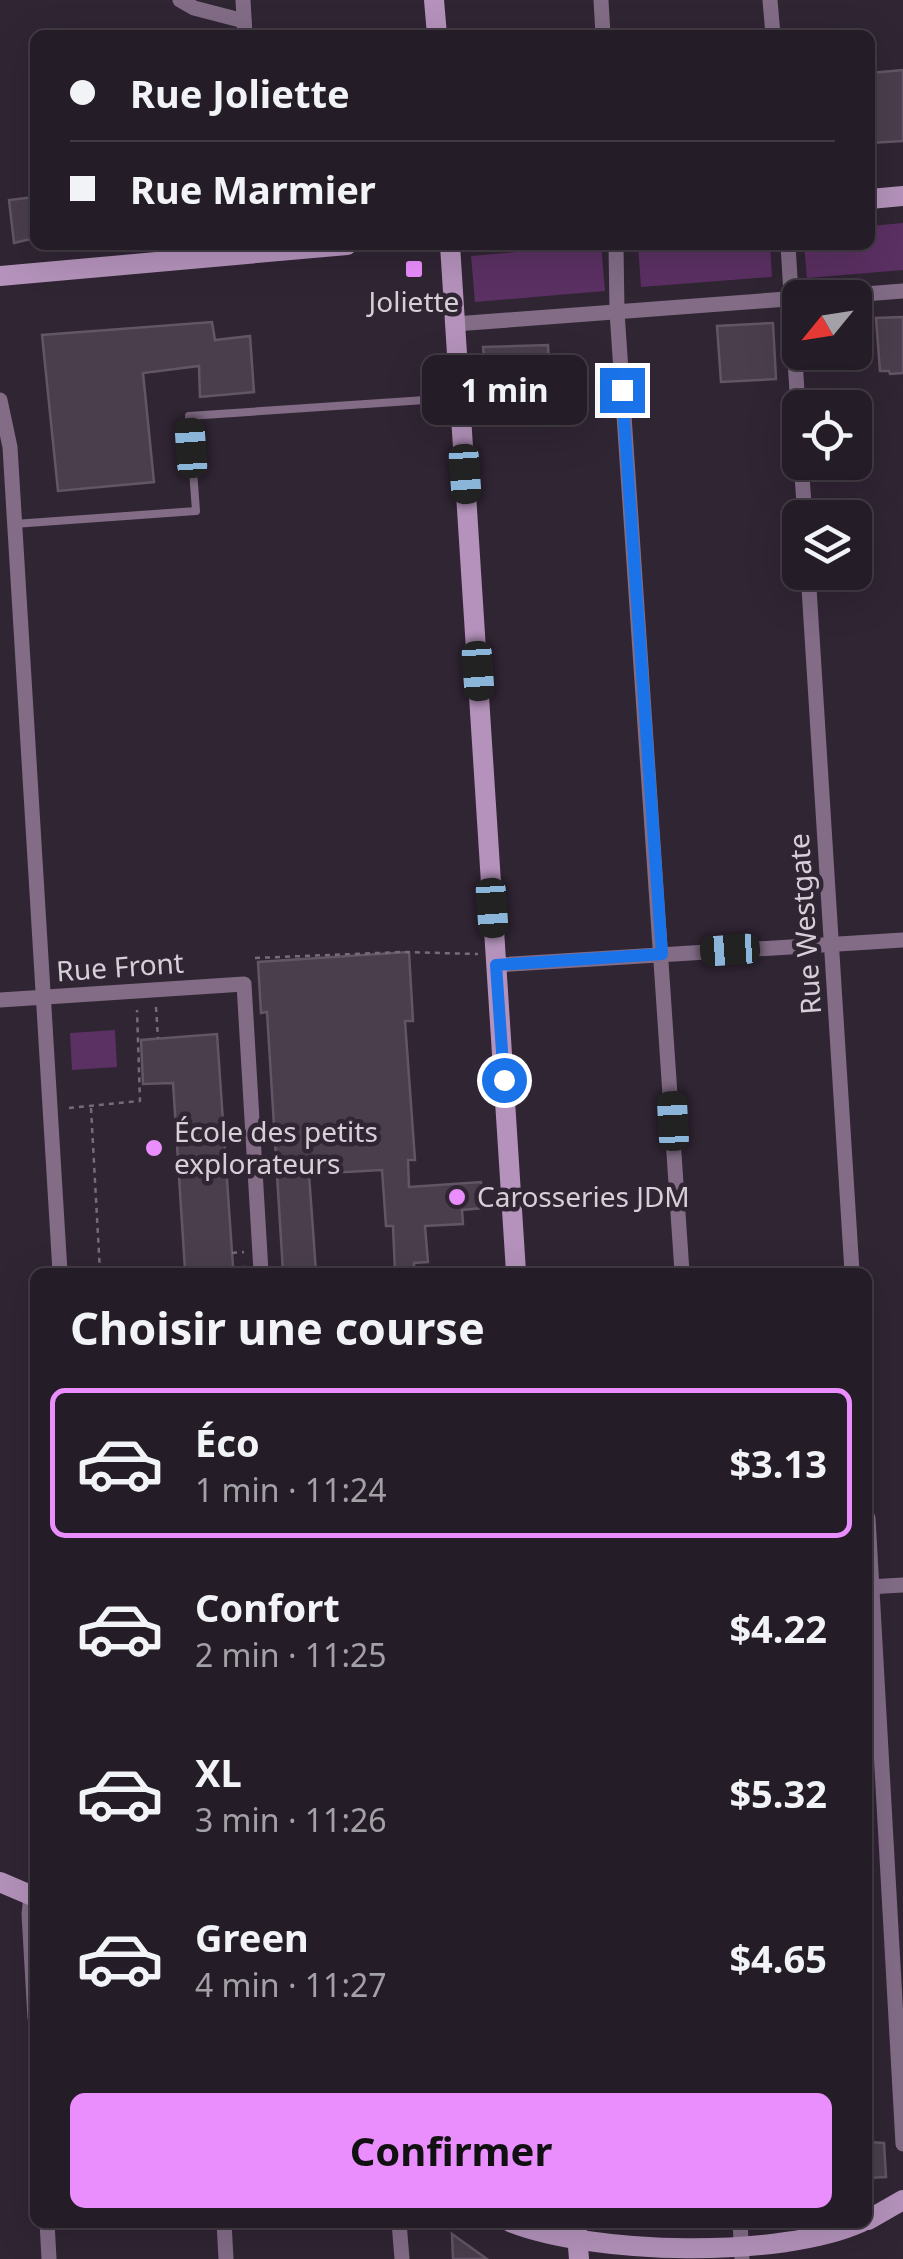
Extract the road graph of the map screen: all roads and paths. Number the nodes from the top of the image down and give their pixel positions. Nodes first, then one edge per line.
1 (180, 0) edge
2 (243, 0) edge
3 (434, 0) edge
4 (601, 0) edge
5 (770, 0) edge
6 (245, 28) edge
7 (437, 30) edge
8 (603, 30) edge
9 (773, 30) edge
10 (903, 196) edge
11 (875, 198) edge
12 (250, 250) edge
13 (450, 250) edge
14 (616, 250) edge
15 (789, 250) edge
16 (0, 276) edge
17 (793, 280) edge
18 (903, 291) edge
19 (872, 293) edge
20 (782, 300) edge
21 (617, 312) junction
22 (455, 324) junction
23 (460, 398) junction
24 (0, 400) edge
25 (14, 524) junction
26 (809, 590) edge
27 (903, 940) edge
28 (830, 944) junction
29 (662, 954) junction
30 (255, 958) dead end
31 (496, 965) junction
32 (42, 998) junction
33 (0, 1000) edge
34 (156, 1007) dead end
35 (136, 1008) dead end
36 (158, 1038) dead end
37 (90, 1106) junction
38 (64, 1108) dead end
39 (238, 1127) dead end
40 (223, 1128) dead end
41 (246, 1252) dead end
42 (232, 1253) dead end
43 (60, 1268) edge
44 (100, 1268) edge
45 (254, 1268) edge
46 (516, 1268) edge
47 (682, 1268) edge
48 (852, 1268) edge
49 (903, 1586) edge
50 (872, 1587) edge
51 (872, 1621) edge
52 (0, 1882) edge
53 (30, 1895) edge
54 (903, 2144) edge
55 (903, 2200) edge
56 (872, 2217) edge
57 (47, 2228) edge
58 (224, 2228) edge
59 (399, 2228) edge
60 (531, 2228) edge
61 (841, 2228) edge
62 (577, 2241) edge
63 (742, 2252) edge
64 (49, 2259) edge
65 (226, 2259) edge
66 (402, 2259) edge

1 - 6 street
2 - 6 street
3 - 7 street
4 - 8 street
5 - 9 street
10 - 11 street
12 - 16 street
13 - 22 street
14 - 21 street
15 - 17 street
18 - 19 street
20 - 21 street
21 - 22 street
21 - 29 street
22 - 23 street
23 - 25 lane
23 - 31 street
24 - 25 street
25 - 32 street
26 - 28 street, Rue Westgate
27 - 28 street
28 - 29 street
28 - 48 street, Rue Westgate
29 - 31 street
29 - 47 street
30 - 31 path
31 - 46 street
32 - 33 street, Rue Front
32 - 43 street
32 - 45 street, Rue Front
34 - 36 path
35 - 37 path
37 - 38 path
37 - 44 path
39 - 40 path
41 - 42 path
49 - 50 street
51 - 54 street
52 - 53 street
55 - 56 street
57 - 64 street
58 - 65 street
59 - 66 street
60 - 62 street
61 - 63 street
62 - 63 street

